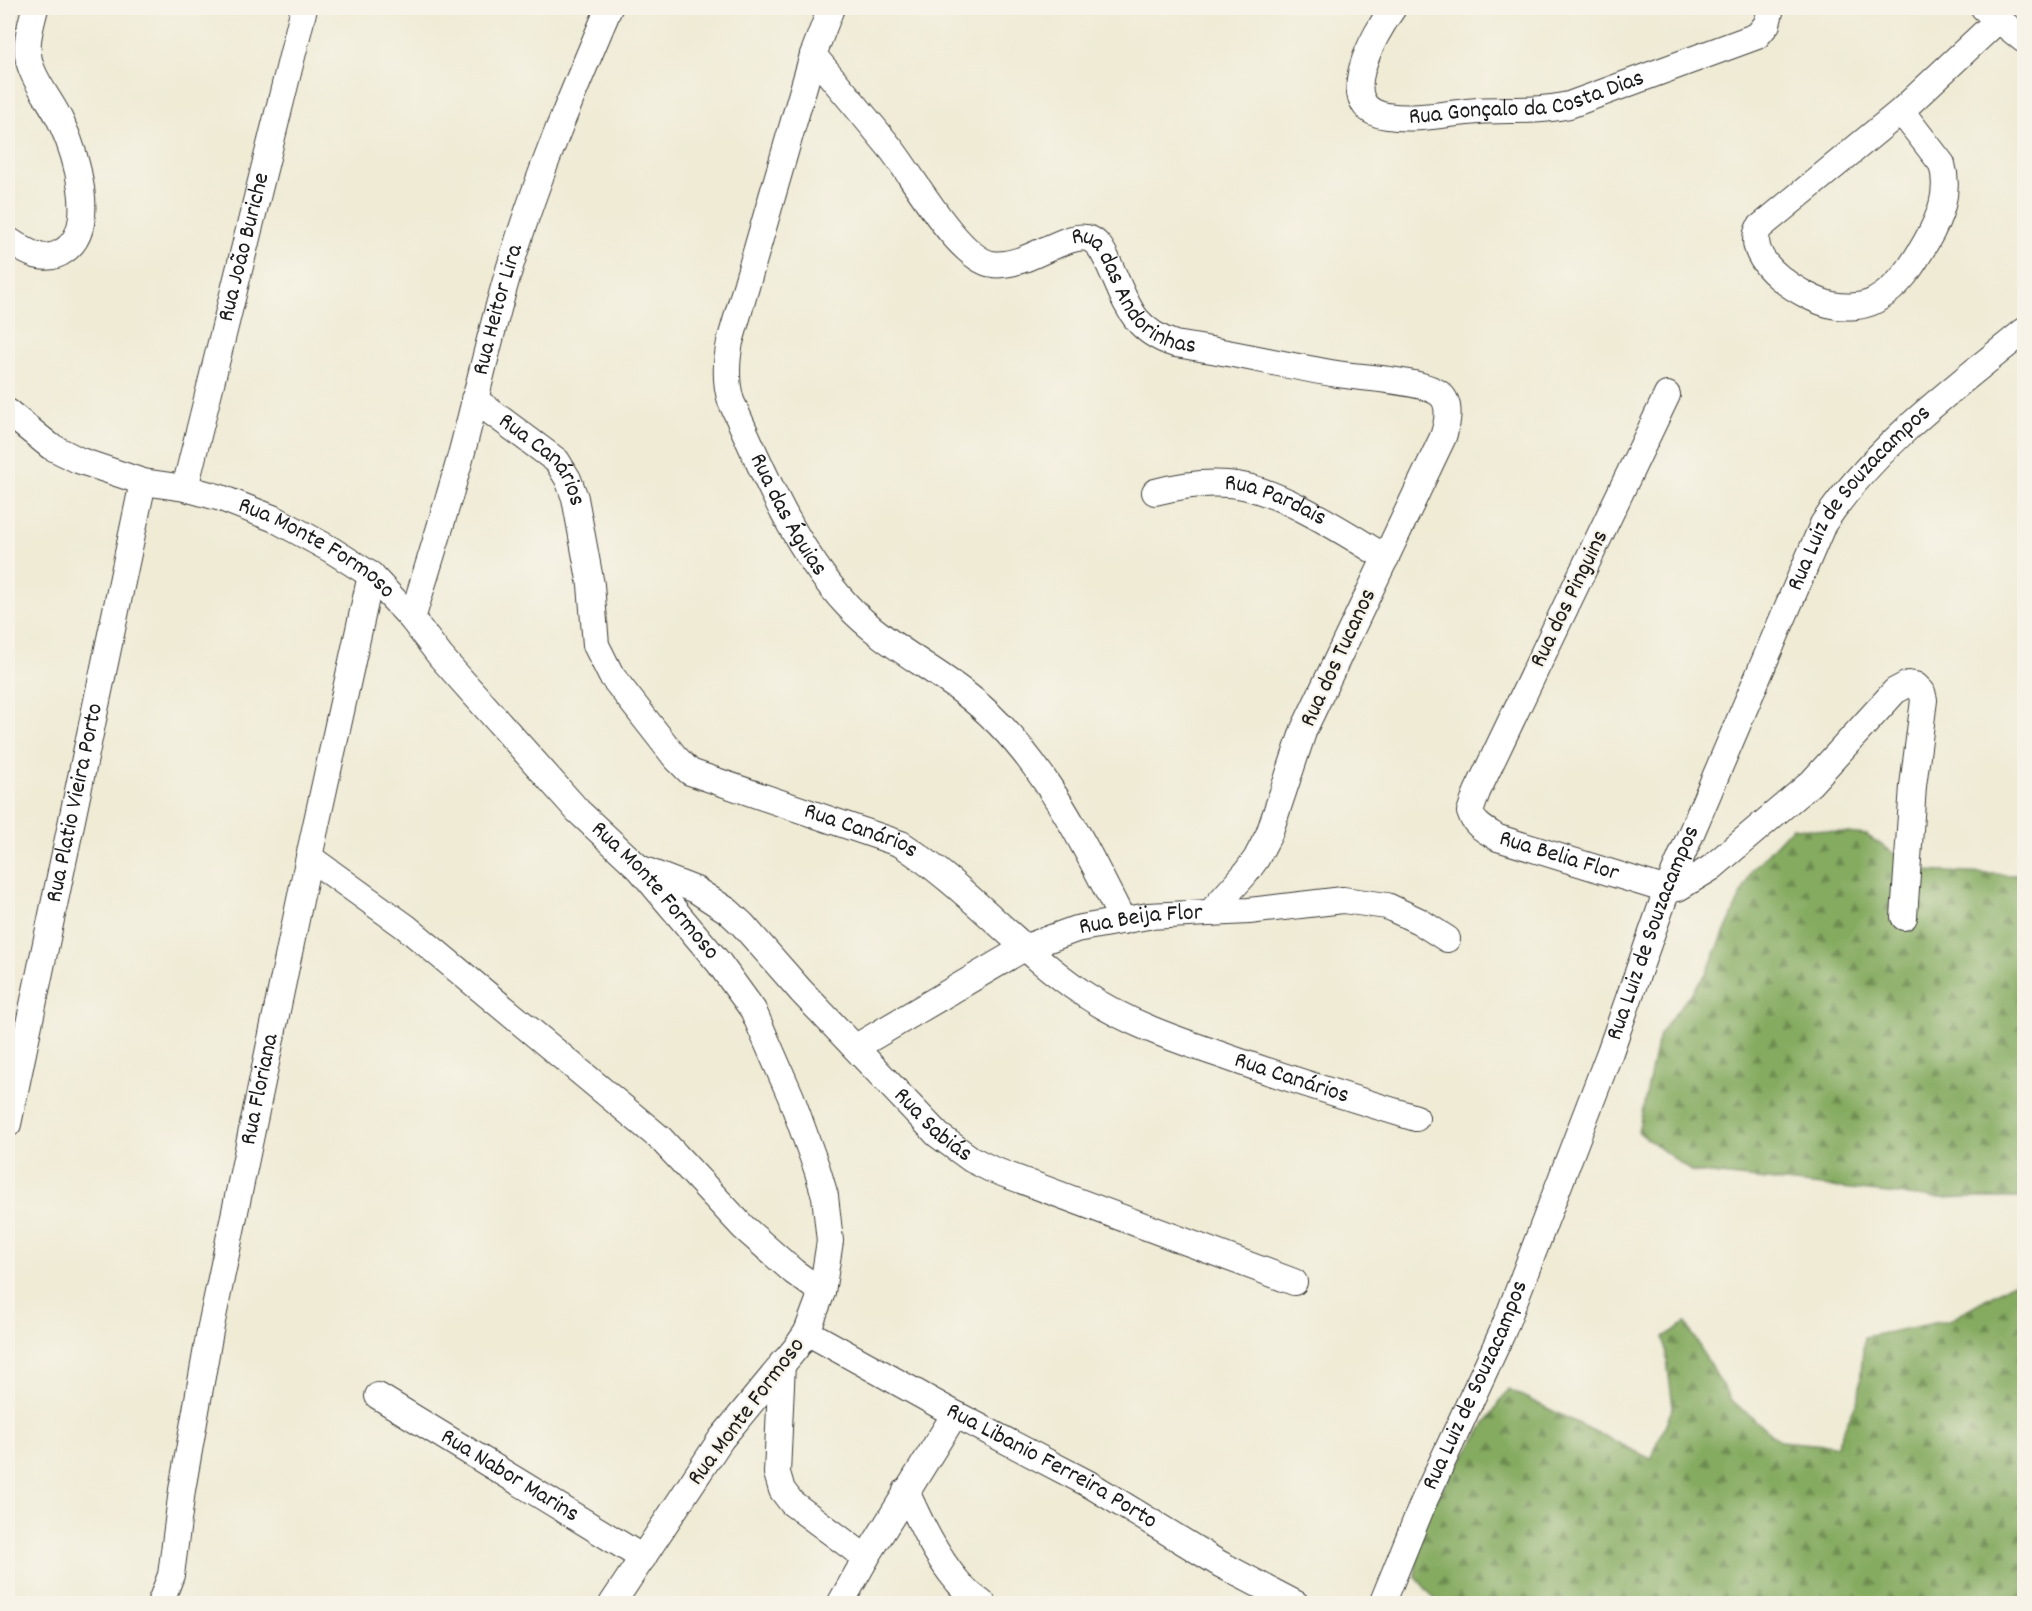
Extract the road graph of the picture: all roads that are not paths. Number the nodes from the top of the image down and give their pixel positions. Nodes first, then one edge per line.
1 (35, 8) edge
2 (304, 8) edge
3 (609, 8) edge
4 (831, 8) edge
5 (1393, 8) edge
6 (1771, 8) edge
7 (1991, 14) edge
8 (2025, 40) edge
9 (813, 55) junction
10 (1901, 111) junction
11 (8, 240) edge
12 (2025, 331) edge
13 (1442, 396) joint
14 (1667, 396) dead end
15 (474, 399) junction
16 (8, 412) edge
17 (143, 482) junction
18 (185, 488) junction
19 (1155, 492) dead end
20 (1386, 558) junction
21 (371, 575) junction
22 (412, 619) junction
23 (1472, 803) joint
24 (309, 856) junction
25 (639, 868) junction
26 (1668, 890) junction
27 (1211, 912) junction
28 (1904, 917) dead end
29 (1123, 921) junction
30 (1447, 939) dead end
31 (1024, 948) junction
32 (856, 1047) junction
33 (1416, 1118) dead end
34 (8, 1124) edge
35 (1294, 1282) dead end
36 (822, 1292) junction
37 (807, 1332) junction
38 (782, 1363) junction
39 (378, 1395) dead end
40 (955, 1414) junction
41 (906, 1491) junction
42 (643, 1558) junction
43 (866, 1558) junction
44 (160, 1604) edge
45 (612, 1604) edge
46 (840, 1604) edge
47 (983, 1604) edge
48 (1296, 1604) edge
49 (1382, 1604) edge

1 - 11 street
2 - 18 street, Rua João Buriche
3 - 15 street, Rua Heitor Lira
4 - 9 street, Rua das Águias
5 - 6 street, Rua Gonçalo da Costa Dias
7 - 8 street
7 - 10 street
9 - 13 street, Rua das Andorinhas
9 - 29 street, Rua das Águias
10 - 10 street
12 - 26 street, Rua Luiz de Souzacampos
13 - 20 street, Rua dos Tucanos
14 - 23 street, Rua dos Pinguins
15 - 22 street, Rua Heitor Lira
15 - 31 street, Rua Canários
16 - 17 street, Rua Monte Formoso
17 - 18 street, Rua Monte Formoso
17 - 34 street, Rua Platio Vieira Porto
18 - 21 street, Rua Monte Formoso
19 - 20 street, Rua Pardais
20 - 27 street, Rua dos Tucanos
21 - 22 street, Rua Monte Formoso
21 - 24 street, Rua Floriana
22 - 25 street, Rua Monte Formoso
23 - 26 street, Rua Belia Flor
24 - 36 street
24 - 44 street, Rua Floriana
25 - 32 street, Rua Sabiás
25 - 36 street, Rua Monte Formoso
26 - 28 street
26 - 49 street, Rua Luiz de Souzacampos
27 - 29 street, Rua Beija Flor
27 - 30 street, Rua Beija Flor
29 - 31 street, Rua Beija Flor
31 - 32 street, Rua Beija Flor
31 - 33 street, Rua Canários
32 - 35 street, Rua Sabiás
36 - 37 street, Rua Monte Formoso
37 - 38 street, Rua Monte Formoso
37 - 40 street, Rua Libanio Ferreira Porto
38 - 42 street, Rua Monte Formoso
38 - 43 street
39 - 42 street, Rua Nabor Marins
40 - 41 street
40 - 48 street, Rua Libanio Ferreira Porto
41 - 43 street
41 - 47 street
42 - 45 street, Rua Monte Formoso
43 - 46 street

